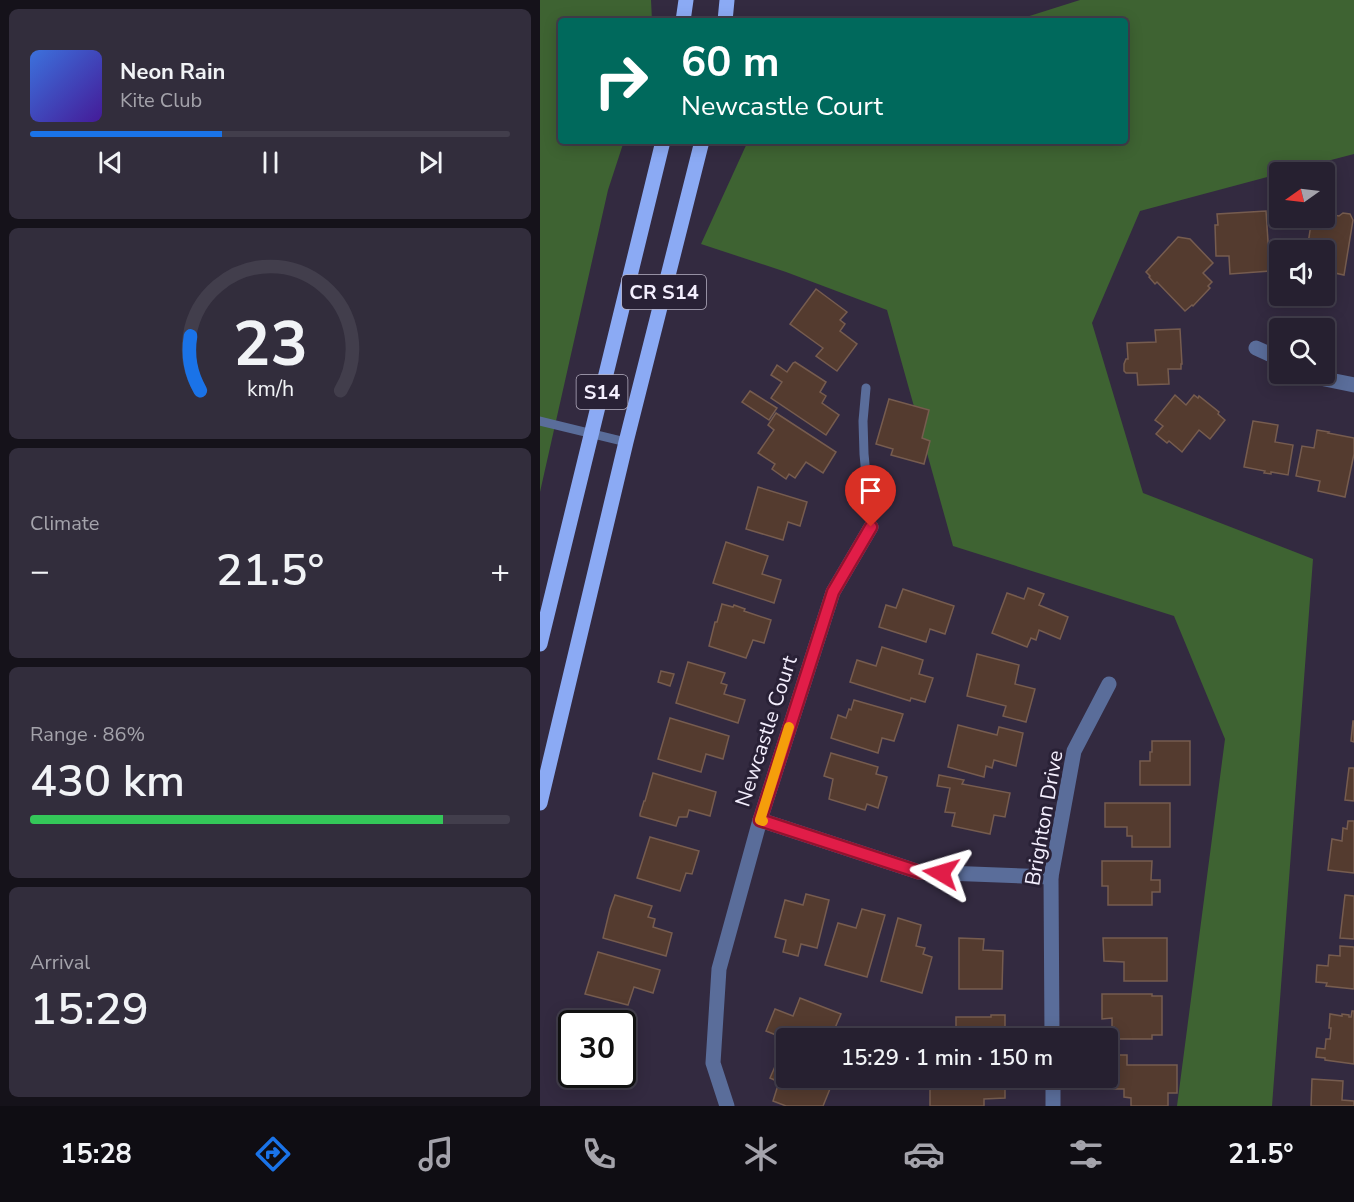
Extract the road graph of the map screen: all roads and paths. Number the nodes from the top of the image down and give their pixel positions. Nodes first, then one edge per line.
1 (686, 0) edge
2 (728, 0) edge
3 (683, 18) edge
4 (725, 18) edge
5 (662, 144) edge
6 (701, 144) edge
7 (1257, 348) dead end
8 (1269, 354) edge
9 (1335, 381) edge
10 (1354, 385) edge
11 (866, 388) dead end
12 (540, 421) edge
13 (592, 434) junction
14 (626, 442) junction
15 (871, 527) joint
16 (540, 644) edge
17 (1109, 684) dead end
18 (540, 803) edge
19 (760, 820) junction
20 (1051, 877) junction
21 (1052, 1028) edge
22 (1053, 1088) edge
23 (726, 1106) edge
24 (1053, 1106) edge

1 - 3 main road
2 - 4 main road
5 - 13 main road, S14
6 - 14 main road, CR S14
7 - 8 street
9 - 10 street
11 - 15 lane
12 - 13 lane
13 - 14 lane
13 - 16 main road, S14
14 - 18 main road, CR S14
15 - 19 street, Newcastle Court
17 - 20 street, Brighton Drive
19 - 20 street
19 - 23 street, Newcastle Court
20 - 21 street, Brighton Drive
22 - 24 street

